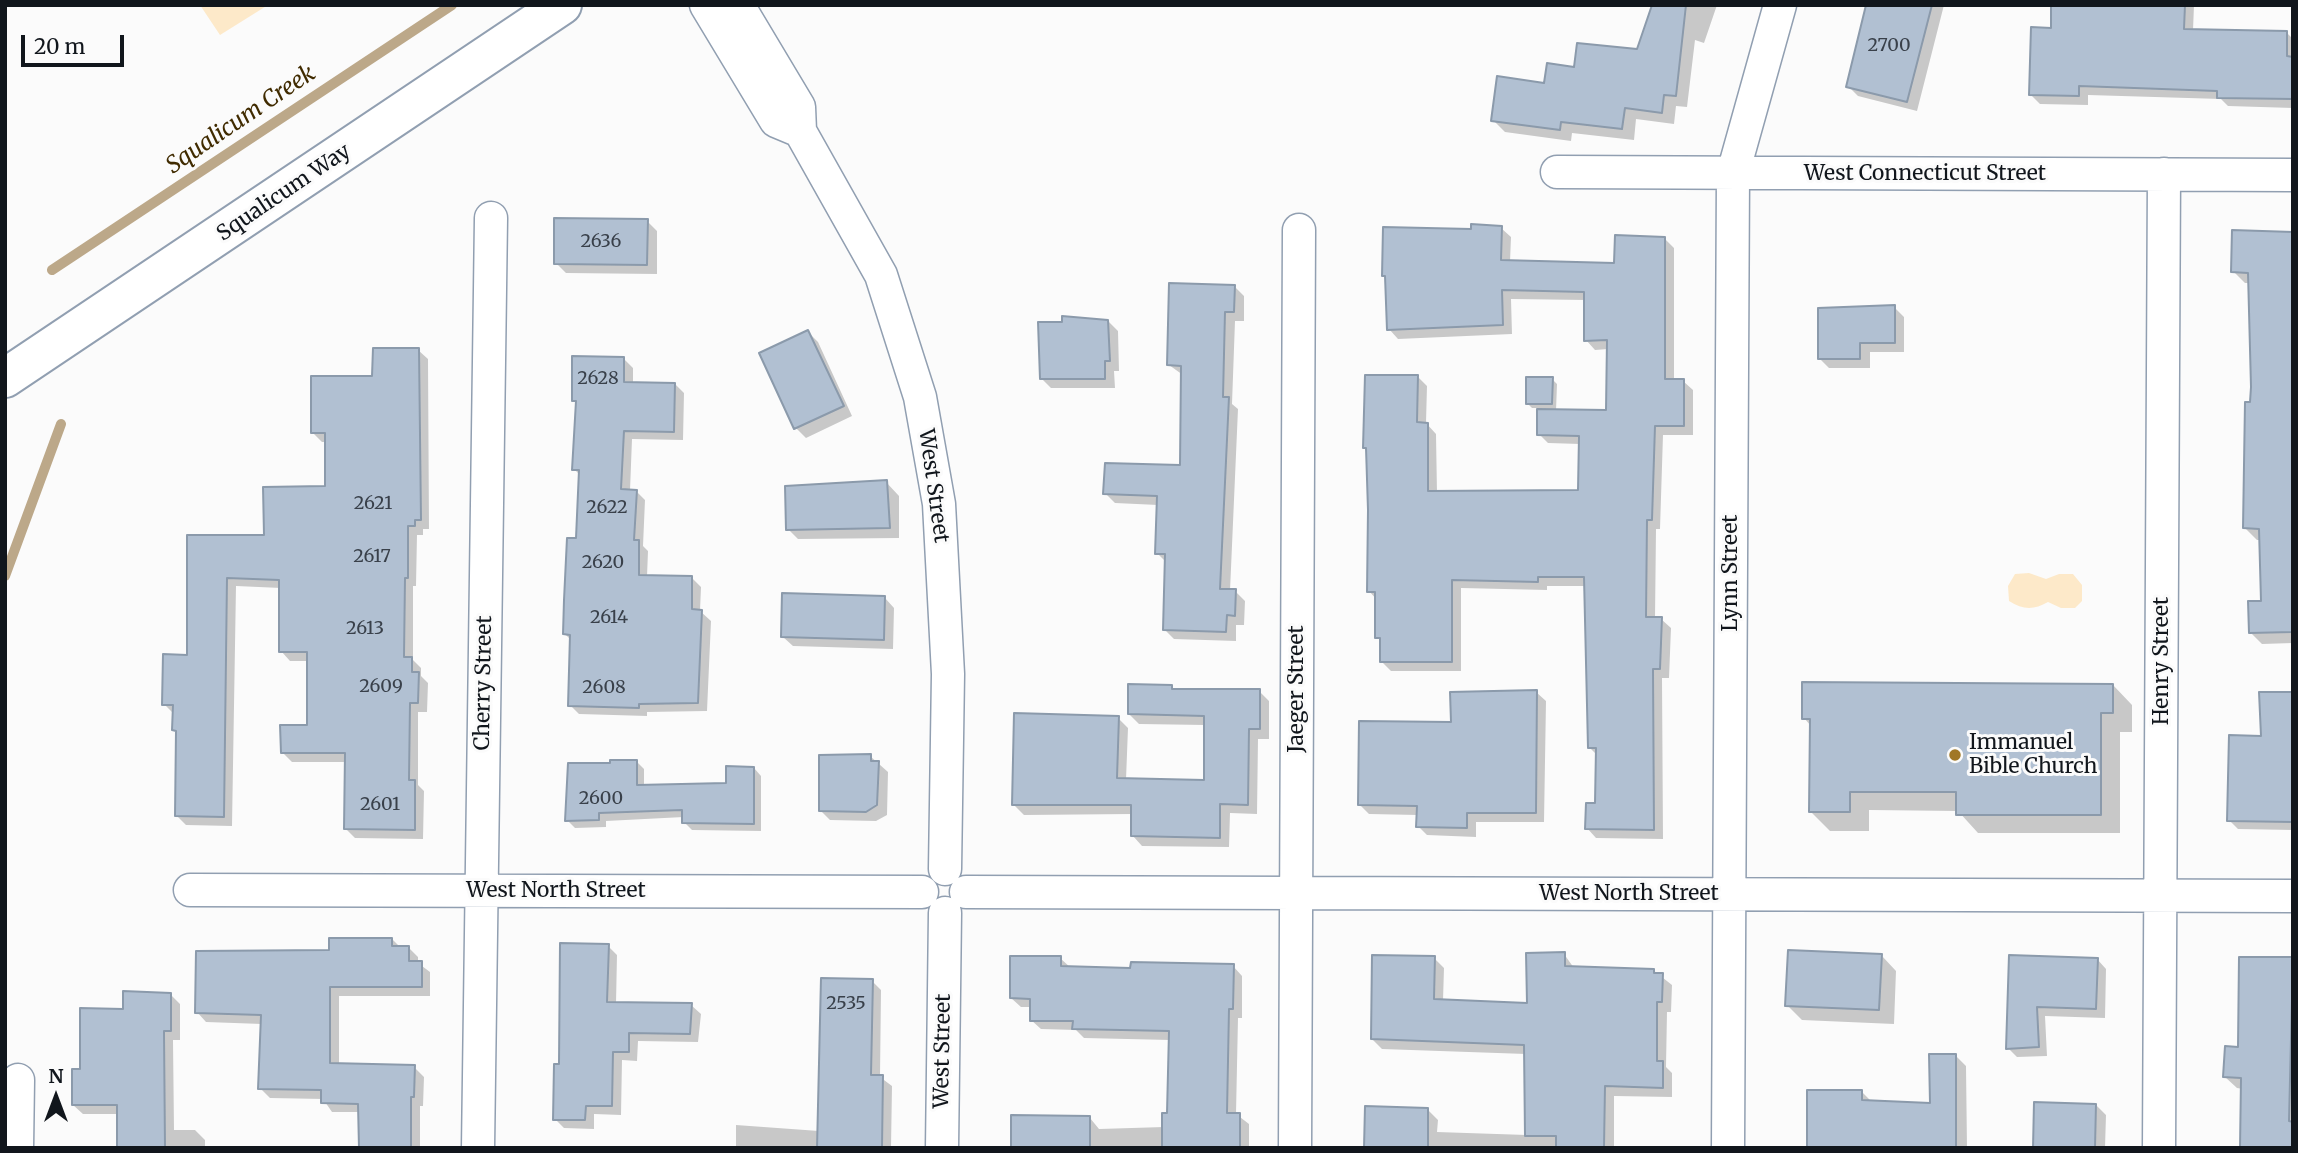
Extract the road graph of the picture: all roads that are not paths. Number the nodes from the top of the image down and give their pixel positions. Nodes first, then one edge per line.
1 (562, 5) edge
2 (706, 5) edge
3 (738, 5) edge
4 (1780, 5) edge
5 (800, 131) junction
6 (1557, 172) dead end
7 (1733, 173) junction
8 (2164, 174) junction
9 (2293, 175) edge
10 (491, 218) dead end
11 (1299, 230) dead end
12 (5, 378) edge
13 (190, 890) dead end
14 (481, 891) junction
15 (952, 891) junction
16 (1296, 893) junction
17 (1730, 895) junction
18 (2161, 896) junction
19 (2293, 896) edge
20 (18, 1080) dead end
21 (17, 1148) edge
22 (478, 1148) edge
23 (942, 1148) edge
24 (1295, 1148) edge
25 (1728, 1148) edge
26 (2159, 1148) edge

1 - 12 street, Squalicum Way
2 - 5 street, West Street
3 - 5 street, West Street
4 - 7 street, Lynn Street
5 - 15 street, West Street
6 - 7 street, West Connecticut Street
7 - 8 street, West Connecticut Street
7 - 17 street, Lynn Street
8 - 9 street, West Connecticut Street
8 - 18 street, Henry Street
10 - 14 street, Cherry Street
11 - 16 street, Jaeger Street
13 - 14 street, West North Street
14 - 15 street, West North Street
14 - 22 street, Cherry Street
15 - 16 street, West North Street
15 - 23 street, West Street
16 - 17 street, West North Street
16 - 24 street, Jaeger Street
17 - 18 street, West North Street
17 - 25 street, Lynn Street
18 - 19 street, West North Street
18 - 26 street, Henry Street
20 - 21 street

